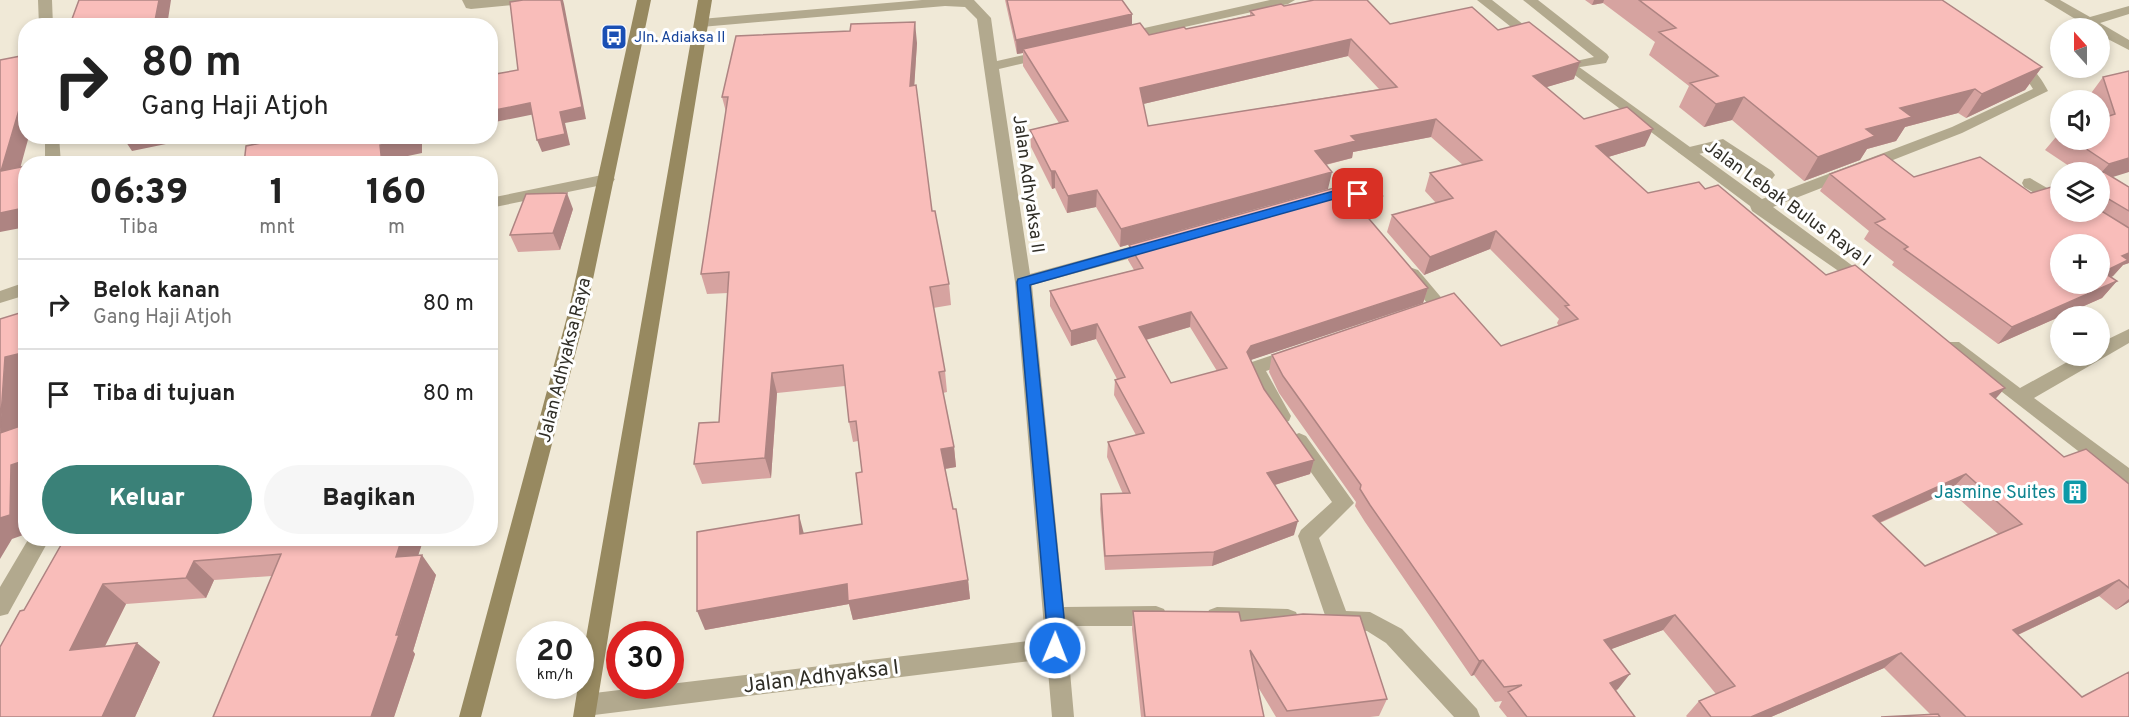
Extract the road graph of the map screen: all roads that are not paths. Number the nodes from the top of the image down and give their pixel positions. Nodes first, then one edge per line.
1 (45, 0) edge
2 (469, 0) edge
3 (524, 0) edge
4 (644, 0) edge
5 (705, 0) edge
6 (1287, 0) edge
7 (1484, 0) edge
8 (1530, 0) edge
9 (2051, 0) edge
10 (2129, 10) edge
11 (46, 18) edge
12 (2082, 18) edge
13 (2110, 19) edge
14 (701, 23) junction
15 (2110, 34) edge
16 (1106, 41) edge
17 (2129, 46) edge
18 (1060, 51) edge
19 (2005, 58) edge
20 (992, 66) junction
21 (1572, 66) junction
22 (1686, 152) junction
23 (1767, 176) dead end
24 (607, 179) junction
25 (2030, 183) dead end
26 (1341, 193) junction
27 (1376, 196) dead end
28 (2050, 196) edge
29 (498, 201) edge
30 (1307, 203) edge
31 (1758, 207) junction
32 (1356, 210) edge
33 (1169, 242) edge
34 (1401, 262) edge
35 (1023, 282) junction
36 (18, 291) edge
37 (1875, 291) edge
38 (0, 297) edge
39 (1407, 317) edge
40 (2129, 335) edge
41 (1943, 340) edge
42 (2110, 345) edge
43 (1309, 350) edge
44 (2074, 366) edge
45 (2021, 396) junction
46 (2129, 479) edge
47 (35, 546) edge
48 (0, 607) edge
49 (1056, 617) junction
50 (1339, 621) junction
51 (1055, 648) junction
52 (585, 711) edge
53 (470, 717) edge
54 (1063, 717) edge
55 (1469, 717) edge

1 - 11 street
2 - 3 street
4 - 24 main road, Jalan Adhyaksa Raya
5 - 14 main road
6 - 16 street
7 - 21 street, Jalan Lebak Bulus Raya I
8 - 21 street
9 - 12 street
10 - 13 street
14 - 20 street, Jalan Adhyaksa II
14 - 52 main road
15 - 17 street
18 - 20 street
19 - 31 street
20 - 35 street, Jalan Adhyaksa II
21 - 22 street, Jalan Lebak Bulus Raya I
22 - 23 street
22 - 31 street, Jalan Lebak Bulus Raya I
24 - 29 street
24 - 53 main road, Jalan Adhyaksa Raya
25 - 28 street
26 - 27 street
26 - 30 street
26 - 32 street
31 - 37 street, Jalan Lebak Bulus Raya I
33 - 35 street
34 - 39 street
35 - 49 street, Jalan Adhyaksa II
36 - 38 street
40 - 42 street
41 - 45 street
43 - 50 street
44 - 45 street
45 - 46 street
47 - 48 street
49 - 50 street
49 - 51 street, Jalan Adhyaksa II
50 - 55 street
51 - 52 street, Jalan Adhyaksa I
51 - 54 street, Jalan Adhyaksa II

